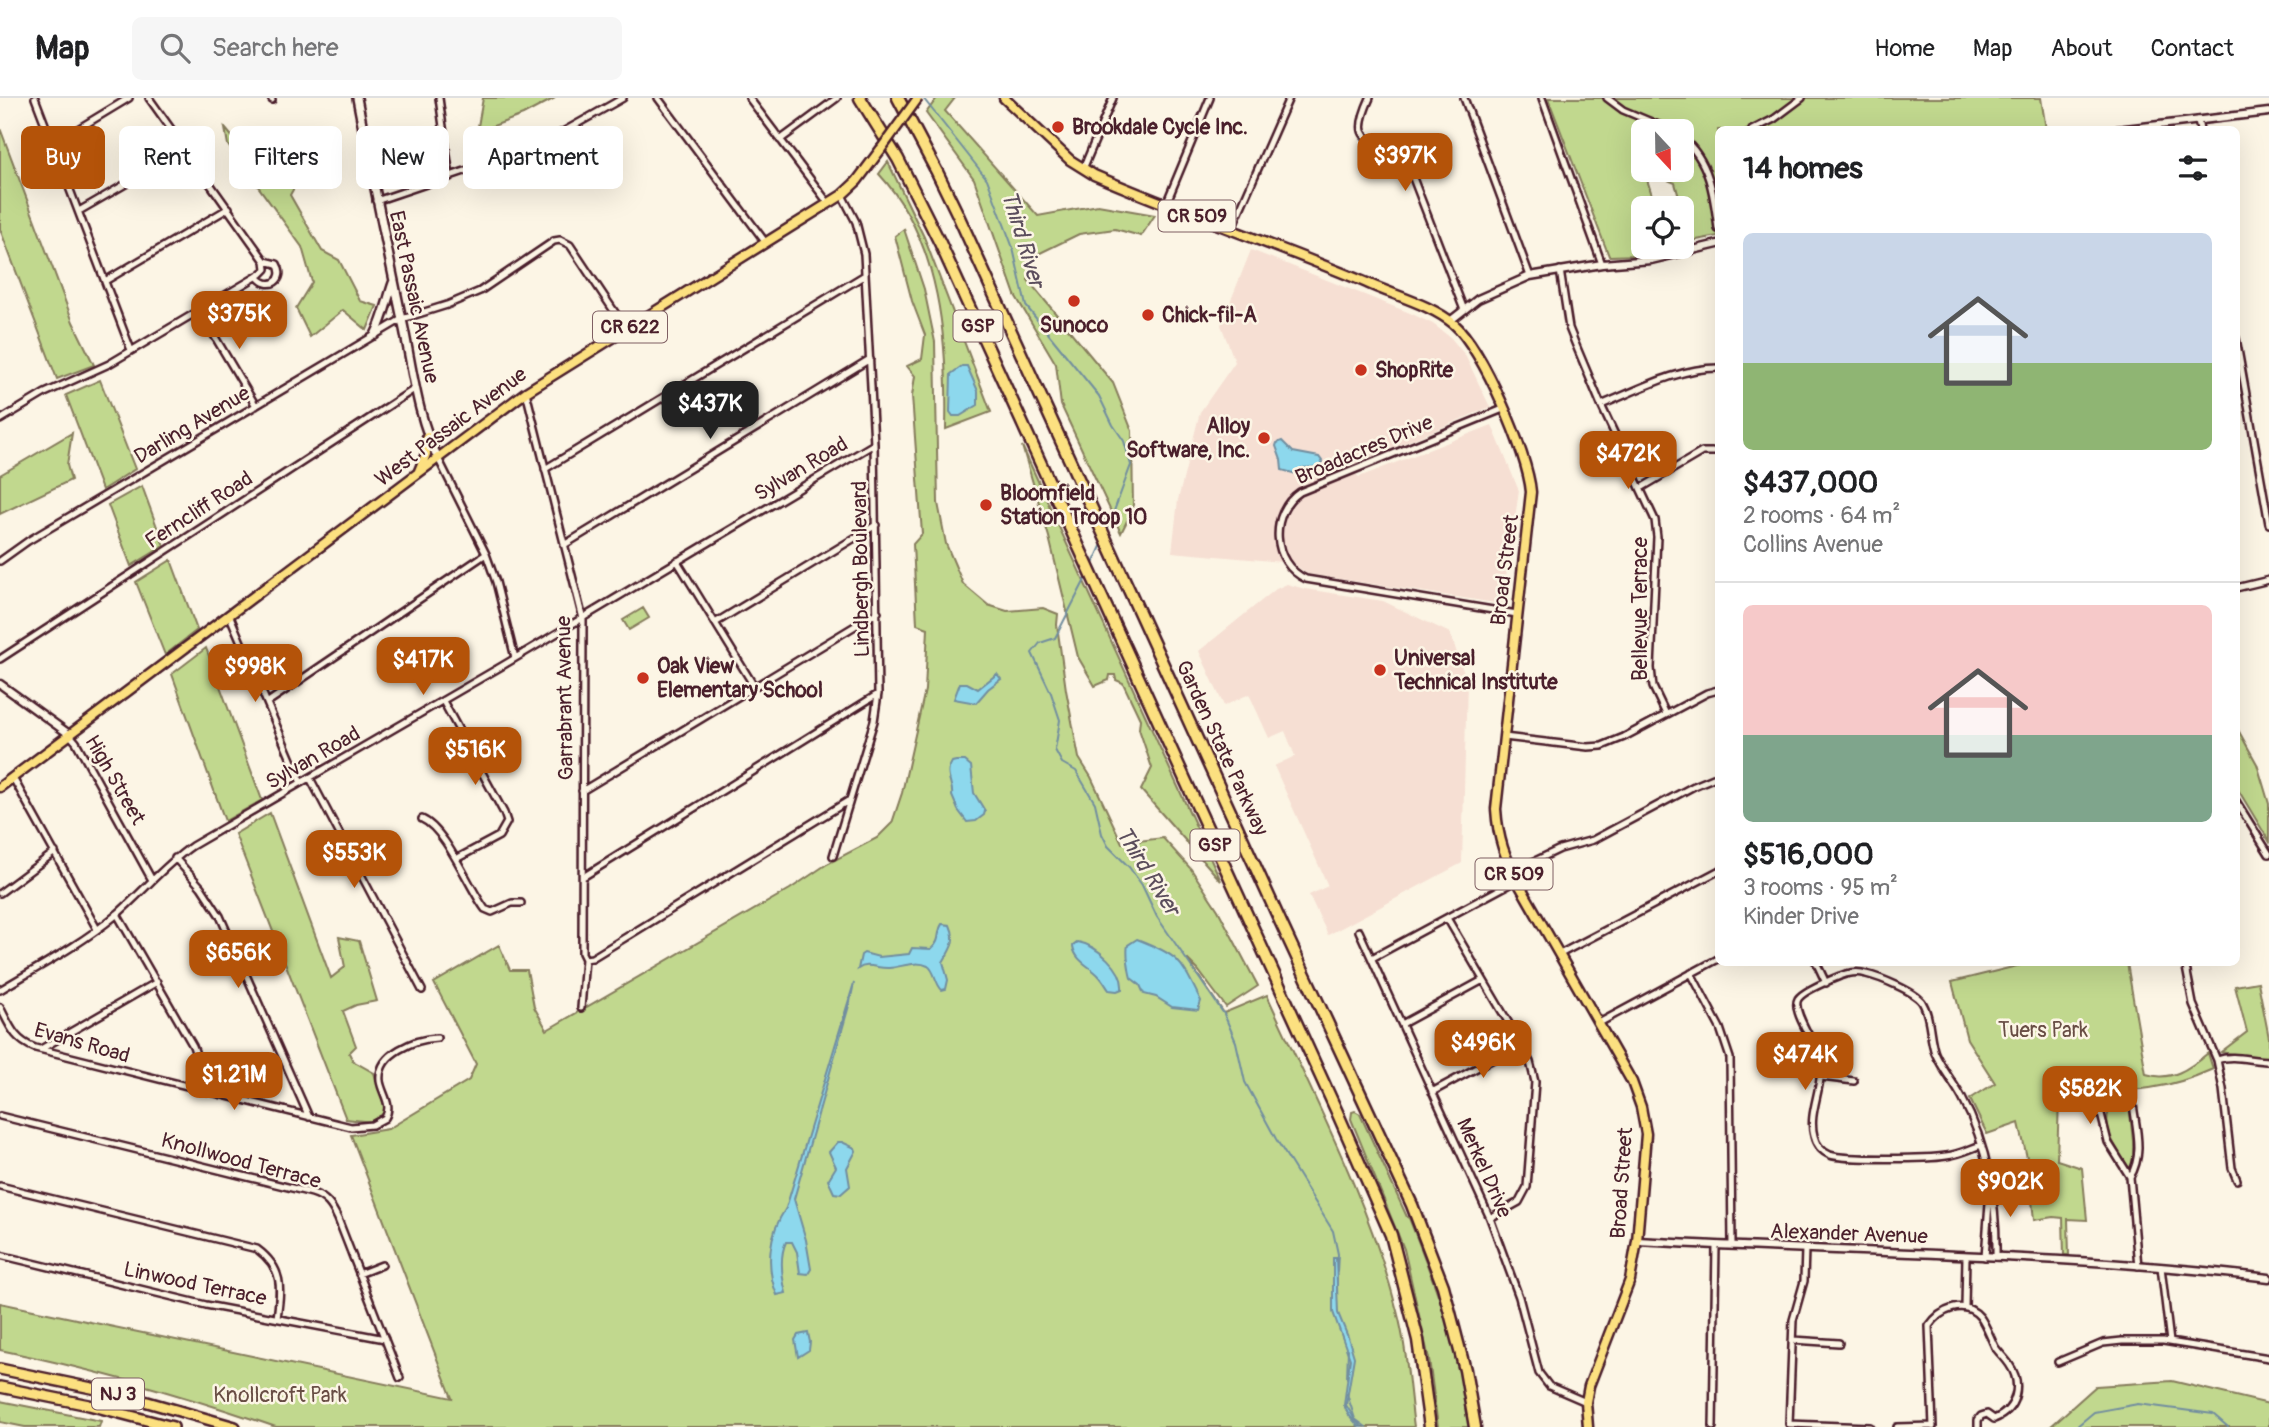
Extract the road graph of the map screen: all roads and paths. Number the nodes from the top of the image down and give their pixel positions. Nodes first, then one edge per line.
1 (35, 98) edge
2 (110, 98) edge
3 (129, 98) edge
4 (149, 98) edge
5 (358, 98) edge
6 (439, 98) edge
7 (623, 98) edge
8 (658, 98) edge
9 (748, 98) edge
10 (837, 98) edge
11 (860, 98) edge
12 (898, 98) edge
13 (918, 98) edge
14 (1004, 98) edge
15 (1113, 98) edge
16 (1210, 98) edge
17 (1289, 98) edge
18 (1370, 98) edge
19 (1464, 98) edge
20 (1542, 98) edge
21 (1607, 98) edge
22 (1802, 98) edge
23 (114, 107) junction
24 (2269, 112) edge
25 (1644, 119) edge
26 (2198, 120) junction
27 (46, 126) edge
28 (83, 126) edge
29 (169, 126) edge
30 (1760, 126) edge
31 (2145, 126) edge
32 (2199, 126) edge
33 (780, 140) junction
34 (1694, 151) edge
35 (1083, 169) junction
36 (450, 177) junction
37 (119, 188) edge
38 (70, 189) edge
39 (215, 189) edge
40 (842, 195) junction
41 (376, 201) junction
42 (829, 204) junction
43 (1166, 204) junction
44 (1715, 206) edge
45 (229, 208) junction
46 (79, 211) junction
47 (1231, 230) junction
48 (766, 243) junction
49 (1715, 245) edge
50 (265, 261) junction
51 (1602, 264) junction
52 (1560, 270) junction
53 (865, 275) junction
54 (257, 276) junction
55 (1530, 276) junction
56 (105, 281) junction
57 (394, 282) junction
58 (199, 310) junction
59 (1464, 310) junction
60 (402, 319) junction
61 (1450, 321) junction
62 (626, 329) junction
63 (376, 335) junction
64 (131, 350) junction
65 (870, 359) junction
66 (2240, 361) edge
67 (1715, 368) edge
68 (416, 388) junction
69 (526, 392) junction
70 (1601, 405) junction
71 (256, 406) junction
72 (1503, 409) junction
73 (0, 420) edge
74 (427, 437) junction
75 (874, 444) junction
76 (1715, 452) edge
77 (438, 458) junction
78 (545, 469) junction
79 (418, 474) junction
80 (1641, 488) junction
81 (2269, 524) edge
82 (876, 525) junction
83 (564, 545) junction
84 (486, 554) junction
85 (0, 561) edge
86 (677, 561) junction
87 (2269, 580) edge
88 (2240, 586) edge
89 (878, 612) junction
90 (229, 614) junction
91 (1517, 614) junction
92 (583, 618) junction
93 (715, 623) junction
94 (515, 658) junction
95 (0, 659) edge
96 (0, 684) edge
97 (754, 686) junction
98 (1715, 691) edge
99 (878, 694) junction
100 (443, 701) junction
101 (268, 702) junction
102 (1666, 714) junction
103 (69, 734) junction
104 (1504, 737) junction
105 (1715, 777) edge
106 (13, 778) junction
107 (310, 778) junction
108 (301, 783) junction
109 (0, 787) edge
110 (582, 791) junction
111 (848, 801) junction
112 (2240, 807) edge
113 (422, 819) dead end
114 (55, 852) junction
115 (2269, 854) edge
116 (833, 856) dead end
117 (175, 858) junction
118 (456, 859) junction
119 (1715, 873) edge
120 (1514, 876) junction
121 (583, 877) junction
122 (152, 880) junction
123 (0, 893) edge
124 (521, 903) dead end
125 (117, 914) junction
126 (1447, 918) junction
127 (97, 929) junction
128 (1359, 931) dead end
129 (1560, 954) junction
130 (1372, 958) junction
131 (585, 959) junction
132 (1715, 961) edge
133 (1818, 966) edge
134 (2186, 966) edge
135 (1691, 973) junction
136 (1483, 980) junction
137 (157, 982) junction
138 (1826, 983) junction
139 (0, 990) edge
140 (422, 990) dead end
141 (0, 1007) edge
142 (581, 1008) dead end
143 (1599, 1023) junction
144 (1402, 1024) junction
145 (437, 1038) dead end
146 (1521, 1044) junction
147 (41, 1050) junction
148 (2217, 1060) junction
149 (2269, 1061) edge
150 (1821, 1077) junction
151 (1854, 1081) dead end
152 (192, 1089) junction
153 (1432, 1092) junction
154 (0, 1116) edge
155 (309, 1116) junction
156 (1981, 1145) junction
157 (2130, 1177) junction
158 (2237, 1180) dead end
159 (0, 1186) edge
160 (1990, 1186) junction
161 (1490, 1218) junction
162 (1637, 1241) junction
163 (1716, 1246) junction
164 (1732, 1246) junction
165 (1805, 1249) junction
166 (0, 1255) edge
167 (1966, 1256) junction
168 (1985, 1256) junction
169 (1996, 1257) junction
170 (382, 1265) dead end
171 (2137, 1266) junction
172 (2161, 1267) junction
173 (359, 1274) junction
174 (2269, 1278) edge
175 (1965, 1308) junction
176 (277, 1318) junction
177 (385, 1339) junction
178 (1793, 1340) junction
179 (2170, 1342) junction
180 (1839, 1343) dead end
181 (2269, 1358) edge
182 (2058, 1362) dead end
183 (0, 1369) edge
184 (400, 1378) dead end
185 (0, 1390) edge
186 (1586, 1402) junction
187 (1994, 1419) junction
188 (173, 1427) edge
189 (235, 1427) edge
190 (1430, 1427) edge
191 (1475, 1427) edge
192 (1588, 1427) edge
193 (1713, 1427) edge
194 (1871, 1427) edge
195 (1897, 1427) edge
196 (1933, 1427) edge
197 (1978, 1427) edge
198 (1995, 1427) edge

1 - 27 street
2 - 23 street
3 - 23 street
4 - 29 street
5 - 41 main road, East Passaic Avenue
6 - 36 street
7 - 36 street
8 - 48 street
9 - 33 street
10 - 33 street
11 - 190 highway, GSP
12 - 191 highway, Garden State Parkway / GSP
13 - 40 main road, West Passaic Avenue / CR 622, bridge
14 - 35 main road, Broad Street / CR 509
15 - 35 street
16 - 43 street
17 - 47 street
18 - 59 street
19 - 55 street
20 - 51 street
21 - 25 street
22 - 30 street
23 - 28 street
24 - 26 street
26 - 31 street
26 - 32 street
33 - 42 street
34 - 44 street
35 - 43 main road, Broad Street / CR 509
36 - 41 street
37 - 46 street
38 - 46 street
39 - 45 street
40 - 42 main road, West Passaic Avenue / CR 622
40 - 53 street, Lindbergh Boulevard
41 - 57 main road, East Passaic Avenue
42 - 48 main road, West Passaic Avenue / CR 622
43 - 47 main road, Broad Street / CR 509
45 - 50 street
45 - 56 street
46 - 56 street
47 - 61 main road, Broad Street / CR 509
48 - 62 main road, West Passaic Avenue / CR 622
49 - 51 street
50 - 54 street
50 - 54 street
51 - 52 street
52 - 55 street
52 - 70 street, Bellevue Terrace
53 - 65 street, Lindbergh Boulevard
53 - 78 street
54 - 58 street
55 - 59 street
56 - 64 street
57 - 60 main road, East Passaic Avenue
57 - 63 main road
58 - 64 street
58 - 71 street
59 - 61 street
60 - 62 street, Darling Avenue
60 - 63 street, Darling Avenue
60 - 68 main road, East Passaic Avenue
61 - 72 main road, Broad Street / CR 509
62 - 69 main road, West Passaic Avenue / CR 622
63 - 71 street, Darling Avenue
64 - 73 street
65 - 75 street, Lindbergh Boulevard
65 - 83 street
66 - 81 street
67 - 70 street
68 - 74 main road, East Passaic Avenue
68 - 95 street, Ferncliff Road
69 - 77 main road, West Passaic Avenue / CR 622
69 - 78 street, Garrabrant Avenue
70 - 80 street, Bellevue Terrace
71 - 85 street, Darling Avenue
72 - 91 main road, Broad Street / CR 509
72 - 91 street, Broadacres Drive
74 - 77 main road, East Passaic Avenue
74 - 79 main road
75 - 82 street, Lindbergh Boulevard
75 - 86 street, Sylvan Road
76 - 80 street
77 - 79 main road, West Passaic Avenue / CR 622
77 - 84 street
78 - 83 street, Garrabrant Avenue
79 - 90 main road, West Passaic Avenue / CR 622
80 - 102 street, Bellevue Terrace
82 - 89 street, Lindbergh Boulevard
82 - 93 street
83 - 92 street, Garrabrant Avenue
84 - 94 street
84 - 101 street
86 - 92 street, Sylvan Road
86 - 93 street
87 - 88 street
89 - 97 street
89 - 99 street, Lindbergh Boulevard
90 - 101 street
90 - 103 main road, West Passaic Avenue / CR 622
91 - 104 main road, Broad Street / CR 509
92 - 94 street, Sylvan Road
92 - 110 street, Garrabrant Avenue
93 - 97 street
94 - 100 street, Sylvan Road
96 - 103 street, High Street
97 - 110 street
98 - 102 street
99 - 111 street, Lindbergh Boulevard
99 - 121 street
100 - 107 street, Sylvan Road
100 - 118 street
101 - 108 street
102 - 104 street
103 - 106 main road, West Passaic Avenue / CR 622
103 - 122 street, High Street
104 - 120 main road, Broad Street / CR 509
105 - 120 street
106 - 109 main road, West Passaic Avenue / CR 622
106 - 114 street
107 - 108 street, Sylvan Road
107 - 140 street
108 - 117 street, Sylvan Road
110 - 121 street, Garrabrant Avenue
111 - 116 street, Lindbergh Boulevard
111 - 131 street
112 - 115 street
113 - 118 street
114 - 123 street
114 - 127 street
117 - 122 street, Sylvan Road
117 - 155 street
118 - 124 street
119 - 129 street
120 - 126 street
120 - 129 main road, Broad Street / CR 509
121 - 131 street, Garrabrant Avenue
122 - 125 street, Sylvan Road
125 - 127 street, Sylvan Road
125 - 137 street
126 - 130 street
126 - 136 street
127 - 139 street, Sylvan Road
128 - 130 street, Merkel Drive
129 - 143 main road, Broad Street / CR 509
130 - 144 street, Merkel Drive
131 - 142 street, Garrabrant Avenue
132 - 135 street
133 - 138 street
134 - 148 street
135 - 143 street
135 - 164 street
136 - 144 street
136 - 146 street
137 - 147 street
137 - 152 street
138 - 150 street
138 - 156 street
141 - 147 street, Evans Road
143 - 162 main road, Broad Street / CR 509
144 - 153 street, Merkel Drive
145 - 155 street, Evans Road
146 - 153 street
146 - 161 street
147 - 152 street, Evans Road
148 - 149 street
148 - 158 street
150 - 151 street
150 - 156 street
152 - 155 street, Evans Road
153 - 161 street, Merkel Drive
154 - 173 street, Knollwood Terrace
156 - 160 street
157 - 157 street
157 - 171 street
159 - 176 street
160 - 168 street
160 - 169 street
161 - 186 street, Merkel Drive
162 - 163 street, Alexander Avenue
162 - 186 main road, Broad Street / CR 509
163 - 164 street, Alexander Avenue
163 - 193 street
164 - 165 street, Alexander Avenue
165 - 167 street, Alexander Avenue
165 - 178 street
166 - 176 street, Linwood Terrace
167 - 168 street, Alexander Avenue
167 - 175 street
168 - 169 street, Alexander Avenue
169 - 171 street, Alexander Avenue
170 - 173 street
171 - 172 street, Alexander Avenue
172 - 174 street, Alexander Avenue
172 - 179 street
173 - 177 street, Knollwood Terrace
175 - 187 street
175 - 196 street
176 - 177 street, Linwood Terrace
177 - 184 street, Knollwood Terrace
178 - 180 street
178 - 194 street
179 - 181 street
179 - 182 street
183 - 189 highway, NJ 3
185 - 188 highway, NJ 3
186 - 192 main road, Broad Street / CR 509
187 - 197 street
187 - 198 street
195 - 196 street

